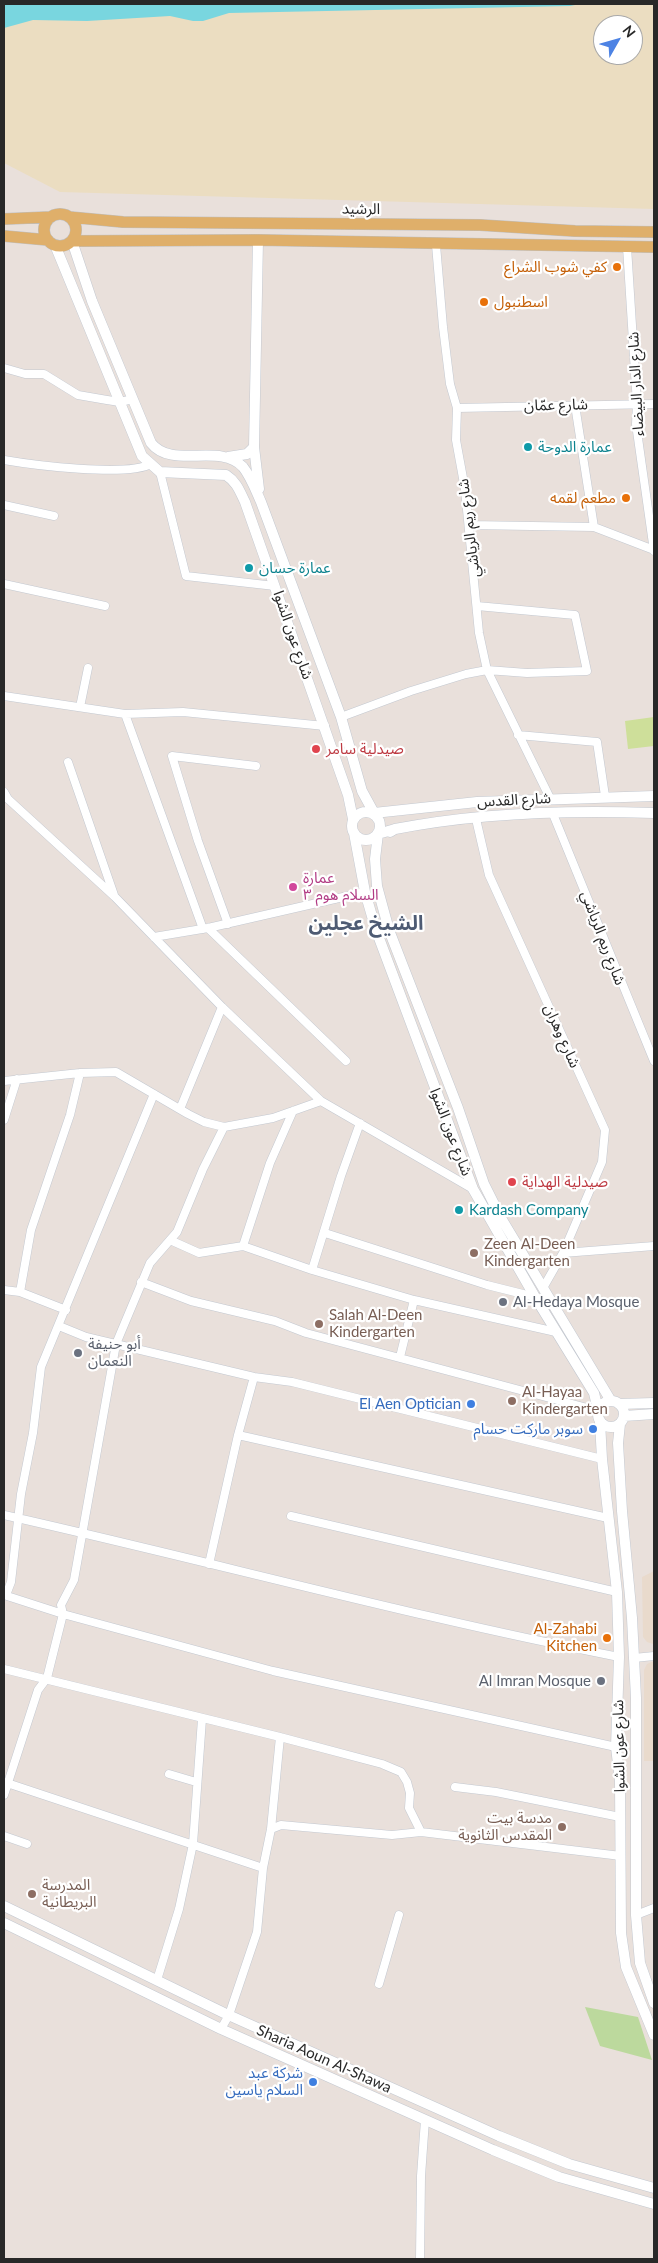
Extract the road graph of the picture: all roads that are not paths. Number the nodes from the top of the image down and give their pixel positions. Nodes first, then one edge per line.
1 (51, 217) junction
2 (68, 217) junction
3 (4, 219) edge
4 (654, 232) edge
5 (4, 236) edge
6 (258, 240) junction
7 (72, 241) junction
8 (51, 243) junction
9 (436, 245) junction
10 (627, 247) junction
11 (654, 247) edge
12 (4, 368) edge
13 (133, 399) junction
14 (120, 402) junction
15 (575, 404) junction
16 (637, 404) junction
17 (654, 404) edge
18 (457, 408) junction
19 (254, 447) junction
20 (226, 458) junction
21 (4, 460) edge
22 (151, 464) junction
23 (160, 472) junction
24 (261, 502) junction
25 (4, 505) edge
26 (54, 516) dead end
27 (469, 525) junction
28 (594, 527) junction
29 (654, 550) edge
30 (4, 584) edge
31 (275, 586) junction
32 (105, 606) dead end
33 (478, 606) junction
34 (88, 668) dead end
35 (487, 670) junction
36 (4, 696) edge
37 (80, 707) junction
38 (125, 714) junction
39 (341, 717) junction
40 (325, 726) junction
41 (518, 735) junction
42 (68, 762) dead end
43 (256, 766) dead end
44 (4, 792) edge
45 (605, 796) junction
46 (654, 796) edge
47 (366, 797) junction
48 (550, 798) junction
49 (391, 812) junction
50 (374, 813) junction
51 (654, 813) edge
52 (553, 814) junction
53 (353, 819) junction
54 (476, 819) junction
55 (395, 829) junction
56 (354, 833) junction
57 (378, 834) junction
58 (376, 848) junction
59 (365, 892) junction
60 (115, 897) junction
61 (228, 924) junction
62 (205, 929) junction
63 (154, 937) junction
64 (222, 1007) junction
65 (346, 1061) dead end
66 (654, 1061) edge
67 (80, 1073) junction
68 (17, 1079) junction
69 (4, 1081) edge
70 (154, 1094) junction
71 (321, 1101) junction
72 (180, 1109) junction
73 (293, 1111) junction
74 (4, 1120) edge
75 (360, 1123) junction
76 (224, 1127) junction
77 (473, 1189) junction
78 (325, 1234) junction
79 (170, 1240) junction
80 (243, 1246) junction
81 (654, 1246) edge
82 (563, 1253) junction
83 (312, 1270) junction
84 (142, 1282) junction
85 (544, 1288) junction
86 (4, 1290) edge
87 (20, 1292) junction
88 (535, 1297) junction
89 (414, 1300) junction
90 (66, 1310) junction
91 (59, 1326) junction
92 (556, 1332) junction
93 (116, 1344) junction
94 (400, 1357) junction
95 (254, 1377) junction
96 (615, 1403) junction
97 (654, 1403) edge
98 (594, 1409) junction
99 (654, 1414) edge
100 (622, 1420) junction
101 (600, 1422) junction
102 (238, 1435) junction
103 (602, 1459) junction
104 (4, 1516) edge
105 (291, 1516) dead end
106 (608, 1518) junction
107 (20, 1519) junction
108 (84, 1532) junction
109 (209, 1564) junction
110 (617, 1592) junction
111 (5, 1595) edge
112 (63, 1614) junction
113 (654, 1656) edge
114 (620, 1657) junction
115 (634, 1658) junction
116 (4, 1669) edge
117 (48, 1678) junction
118 (202, 1719) junction
119 (280, 1736) junction
120 (616, 1746) junction
121 (169, 1774) dead end
122 (6, 1782) edge
123 (196, 1782) junction
124 (455, 1787) dead end
125 (4, 1795) edge
126 (620, 1817) junction
127 (270, 1829) junction
128 (421, 1832) junction
129 (4, 1836) edge
130 (27, 1844) dead end
131 (193, 1844) junction
132 (621, 1856) junction
133 (263, 1868) junction
134 (4, 1906) edge
135 (654, 1908) edge
136 (399, 1915) dead end
137 (636, 1915) junction
138 (4, 1923) edge
139 (157, 1980) junction
140 (379, 1984) dead end
141 (654, 2003) edge
142 (228, 2015) junction
143 (221, 2028) junction
144 (654, 2035) edge
145 (426, 2120) junction
146 (654, 2188) edge
147 (654, 2204) edge
148 (420, 2259) edge

1 - 2 main road
1 - 3 main road
1 - 8 main road
2 - 4 main road, الرشيد
2 - 7 main road
5 - 8 main road
6 - 7 main road
6 - 9 main road
6 - 19 main road, شارع عون الشوا
7 - 8 main road
7 - 13 main road
8 - 14 main road
9 - 10 main road
9 - 18 street, شارع ريم الرياشي
10 - 11 main road
10 - 16 street, شارع الدار البيضاء
12 - 14 street
13 - 14 street
13 - 20 main road
14 - 22 main road
15 - 16 street, شارع عمّان
15 - 18 street, شارع عمّان
15 - 28 street
16 - 17 street, شارع عمّان
16 - 29 street, شارع الدار البيضاء
18 - 27 street, شارع ريم الرياشي
19 - 20 main road
19 - 24 main road, شارع عون الشوا
20 - 24 main road, شارع عون الشوا
21 - 22 street
22 - 23 main road
23 - 31 main road, شارع عون الشوا
23 - 31 street
24 - 39 main road, شارع عون الشوا
25 - 26 street
27 - 28 street
27 - 33 street, شارع ريم الرياشي
28 - 29 street
30 - 32 street
31 - 40 main road, شارع عون الشوا
33 - 35 street, شارع ريم الرياشي
33 - 35 street
34 - 37 street
35 - 39 street
35 - 41 street, شارع ريم الرياشي
36 - 37 street
37 - 38 street
38 - 40 street
38 - 62 street
39 - 47 main road, شارع عون الشوا
40 - 53 main road, شارع عون الشوا
41 - 45 street
41 - 48 street, شارع ريم الرياشي
42 - 60 street
43 - 61 street
44 - 60 street
45 - 46 main road, شارع القدس
45 - 48 main road, شارع القدس
47 - 49 main road
47 - 50 main road, شارع عون الشوا
48 - 49 main road, شارع القدس
49 - 50 main road, شارع القدس
50 - 53 main road
50 - 57 main road
51 - 52 main road, شارع القدس
52 - 54 main road, شارع القدس
52 - 66 street, شارع ريم الرياشي
53 - 56 main road
54 - 55 main road, شارع القدس
54 - 82 street, شارع وهران
55 - 57 main road, شارع القدس
55 - 58 main road
56 - 57 main road
56 - 59 main road, شارع عون الشوا
57 - 58 main road, شارع عون الشوا
58 - 85 main road, شارع عون الشوا
59 - 61 street
59 - 77 main road, شارع عون الشوا
60 - 63 street
61 - 62 street
62 - 63 street
62 - 65 street
63 - 64 street
64 - 71 street
64 - 72 street
67 - 68 street
67 - 70 street
67 - 87 street
68 - 69 street
68 - 74 street
70 - 72 street
70 - 90 street
71 - 73 street
71 - 75 street
72 - 76 street
73 - 76 street
73 - 80 street
75 - 77 street
75 - 78 street
76 - 79 street
77 - 88 main road, شارع عون الشوا
78 - 83 street
78 - 88 street
79 - 80 street
79 - 84 street
80 - 83 street
81 - 82 street
82 - 85 street, شارع وهران
83 - 89 street
84 - 93 street
84 - 94 street
85 - 96 main road, شارع عون الشوا
86 - 87 street
87 - 90 street
88 - 92 main road, شارع عون الشوا
89 - 92 street
89 - 94 street
90 - 91 street
91 - 93 street
91 - 107 street
92 - 98 main road, شارع عون الشوا
93 - 95 street
93 - 108 street
94 - 98 street
95 - 102 street
95 - 103 street
96 - 97 main road
96 - 98 main road
96 - 100 main road
98 - 101 main road
99 - 100 main road
100 - 101 main road
100 - 115 main road, شارع عون الشوا
101 - 103 main road, شارع عون الشوا
102 - 106 street
102 - 109 street
103 - 106 main road, شارع عون الشوا
104 - 107 street
105 - 110 street
106 - 110 main road, شارع عون الشوا
107 - 108 street
107 - 111 street
108 - 109 street
108 - 112 street
109 - 114 street
110 - 114 main road, شارع عون الشوا
111 - 112 street
112 - 117 street
112 - 120 street
113 - 115 street
114 - 120 main road, شارع عون الشوا
115 - 137 main road, شارع عون الشوا
116 - 117 street
117 - 118 street
117 - 122 street
118 - 119 street
118 - 123 street
119 - 127 street
119 - 128 street
120 - 126 main road, شارع عون الشوا
121 - 123 street
122 - 125 street
122 - 131 street
123 - 131 street
124 - 126 street
126 - 132 main road, شارع عون الشوا
127 - 128 street
127 - 133 street
128 - 132 street
129 - 130 street
131 - 133 street
131 - 139 street
132 - 144 main road, شارع عون الشوا
133 - 142 street
134 - 139 main road, Sharia Aoun Al-Shawa
135 - 137 street
136 - 140 street
137 - 141 main road, شارع عون الشوا
138 - 143 main road, Sharia Aoun Al-Shawa
139 - 142 main road, Sharia Aoun Al-Shawa
142 - 143 street
142 - 146 main road, Sharia Aoun Al-Shawa
143 - 145 main road, Sharia Aoun Al-Shawa
145 - 147 main road, Sharia Aoun Al-Shawa
145 - 148 street

